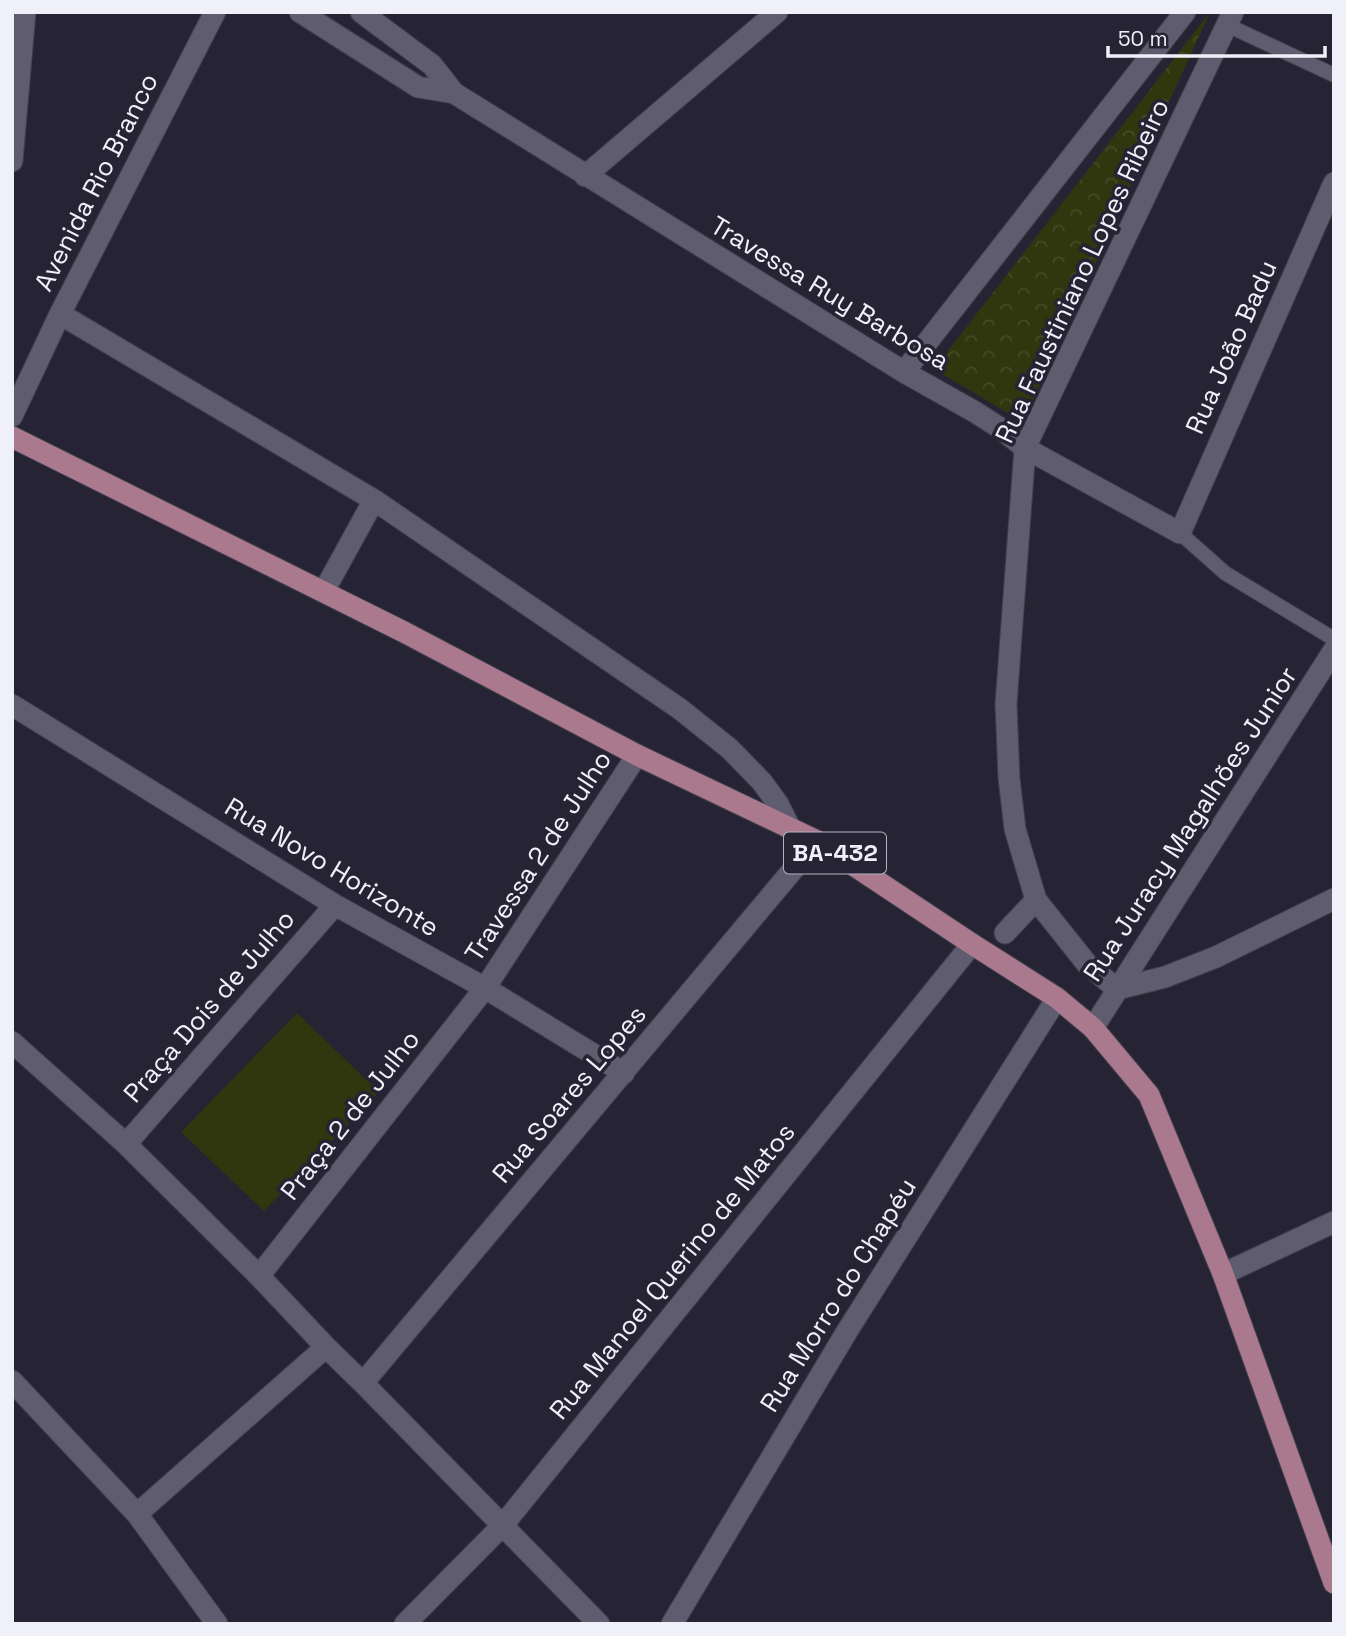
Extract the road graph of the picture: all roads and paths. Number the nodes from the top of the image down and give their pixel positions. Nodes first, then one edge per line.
1 (25, 12) edge
2 (215, 12) edge
3 (300, 12) edge
4 (361, 12) edge
5 (777, 12) edge
6 (1185, 12) edge
7 (1230, 19) edge
8 (1334, 75) edge
9 (454, 93) junction
10 (14, 126) edge
11 (12, 162) edge
12 (585, 176) junction
13 (1334, 183) edge
14 (60, 314) junction
15 (904, 372) junction
16 (12, 416) edge
17 (12, 437) edge
18 (1024, 449) junction
19 (374, 500) junction
20 (1180, 533) junction
21 (324, 592) junction
22 (1334, 639) edge
23 (1334, 650) edge
24 (1328, 673) edge
25 (12, 705) edge
26 (637, 755) junction
27 (789, 827) junction
28 (817, 841) junction
29 (1334, 899) edge
30 (1036, 900) junction
31 (335, 905) junction
32 (1005, 933) dead end
33 (972, 944) junction
34 (485, 988) junction
35 (1117, 989) junction
36 (1057, 998) junction
37 (1093, 1028) junction
38 (12, 1042) edge
39 (624, 1073) junction
40 (126, 1144) junction
41 (1334, 1222) edge
42 (1223, 1274) junction
43 (259, 1276) junction
44 (326, 1348) junction
45 (12, 1381) edge
46 (363, 1383) junction
47 (137, 1514) junction
48 (503, 1525) junction
49 (1334, 1583) edge
50 (217, 1624) edge
51 (405, 1624) edge
52 (599, 1624) edge
53 (672, 1624) edge

1 - 10 street
2 - 14 street, Avenida Rio Branco
3 - 9 street, Travessa Ruy Barbosa
4 - 9 street, Travessa Ruy Barbosa
5 - 12 street
6 - 15 street
7 - 8 lane
7 - 18 street, Rua Faustiniano Lopes Ribeiro
9 - 12 street, Travessa Ruy Barbosa
10 - 11 street
12 - 15 street, Travessa Ruy Barbosa
13 - 20 street, Rua João Badu
14 - 16 street, Avenida Rio Branco
14 - 19 street
15 - 18 street, Travessa Ruy Barbosa
17 - 21 main road, BA-432
18 - 20 street, Travessa Ruy Barbosa
18 - 30 street, Rua Faustiniano Lopes Ribeiro
19 - 21 street
19 - 27 street
20 - 22 lane
21 - 26 main road, BA-432
23 - 24 street, Rua Juracy Magalhões Junior
24 - 35 street, Rua Juracy Magalhões Junior
25 - 31 street, Rua Novo Horizonte
26 - 27 main road, BA-432
26 - 34 street, Travessa 2 de Julho
27 - 28 main road, BA-432
28 - 33 main road, BA-432
28 - 39 street, Rua Soares Lopes
29 - 35 street
30 - 32 street
30 - 35 street, Rua Faustiniano Lopes Ribeiro
31 - 34 street, Rua Novo Horizonte
31 - 40 street, Praça Dois de Julho
33 - 36 main road, BA-432
33 - 48 street, Rua Manoel Querino de Matos
34 - 39 street, Rua Novo Horizonte
34 - 43 street, Praça 2 de Julho
35 - 37 street, Rua Juracy Magalhões Junior
36 - 37 main road, BA-432
36 - 53 street, Rua Morro do Chapéu
37 - 42 main road, BA-432
38 - 40 street
39 - 46 street, Rua Soares Lopes
40 - 43 street
41 - 42 street
42 - 49 main road, BA-432
43 - 44 street
44 - 46 street
44 - 47 street
45 - 47 street
46 - 48 street
47 - 50 street
48 - 51 street, Rua Manoel Querino de Matos
48 - 52 street

